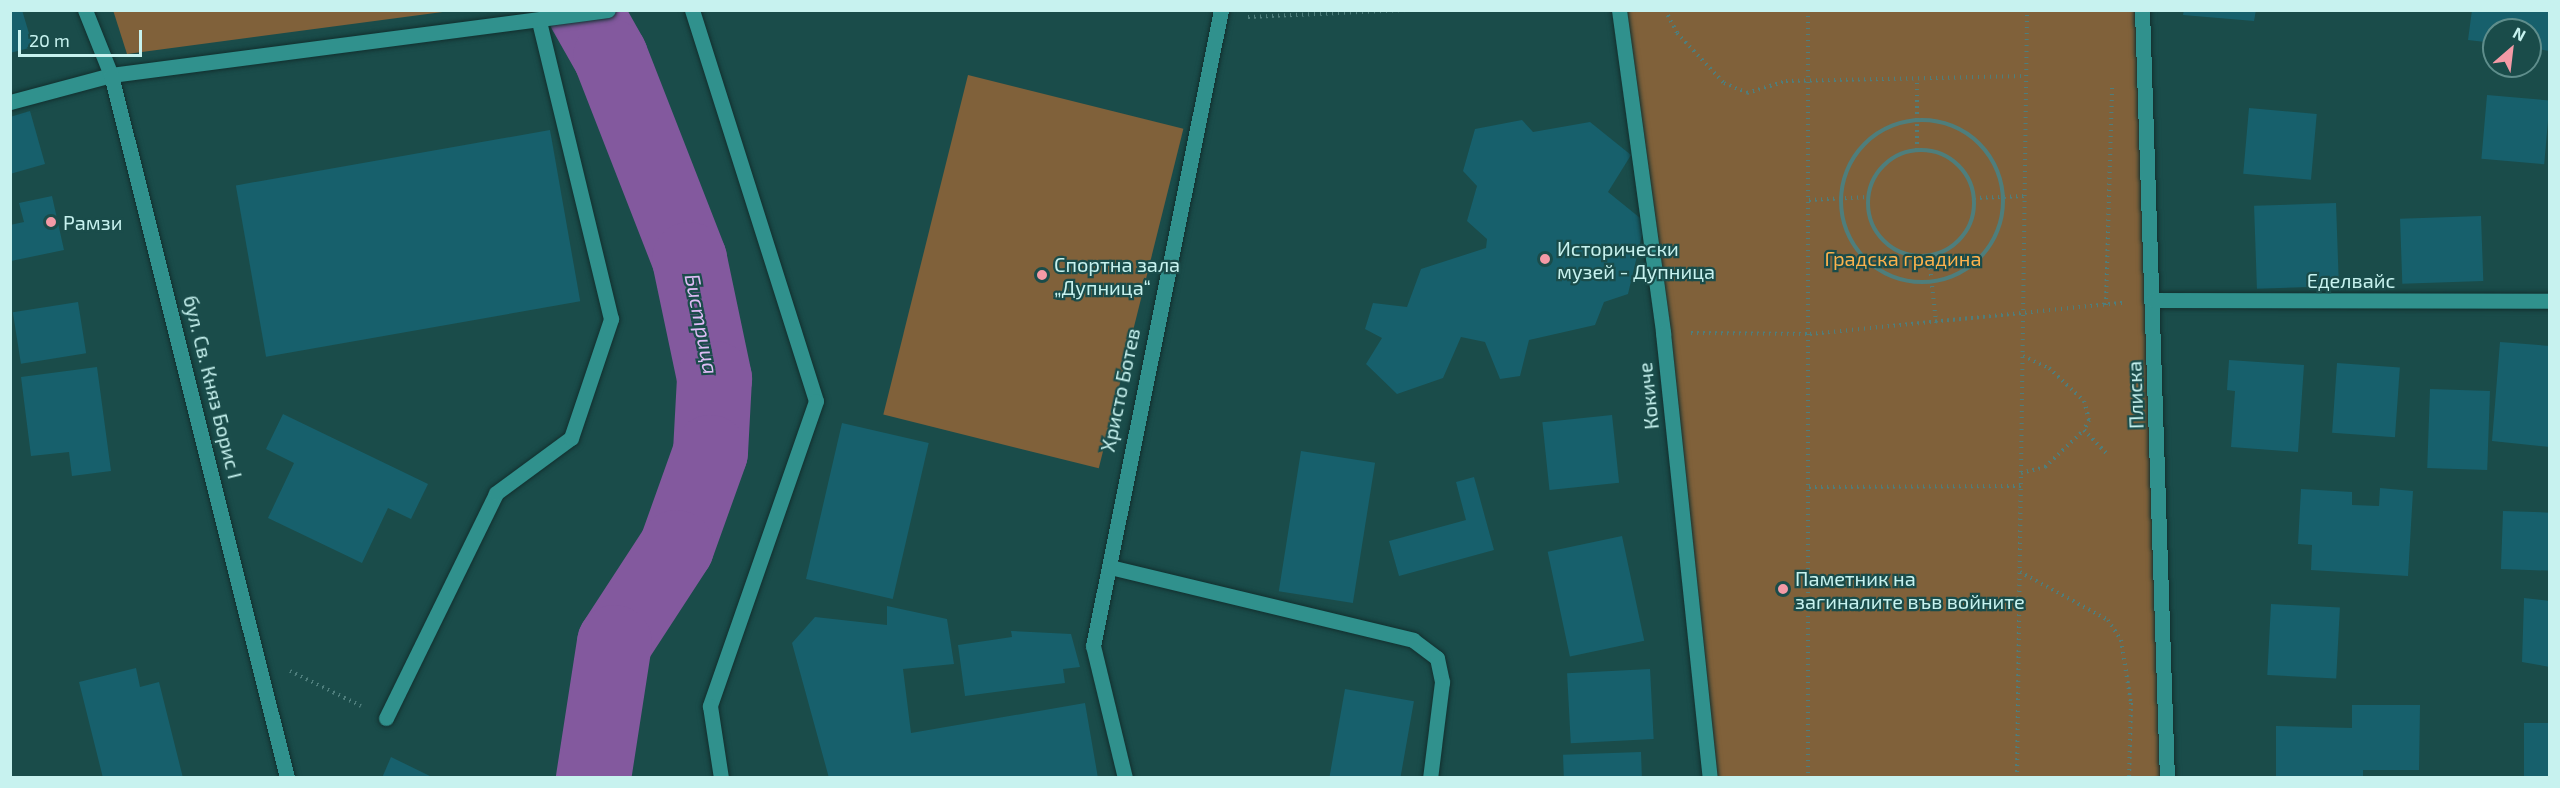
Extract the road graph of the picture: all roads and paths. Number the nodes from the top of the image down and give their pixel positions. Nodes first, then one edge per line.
1 (85, 10) edge
2 (608, 10) edge
3 (692, 10) edge
4 (1406, 10) edge
5 (1619, 10) edge
6 (1665, 10) edge
7 (1808, 10) edge
8 (2027, 10) edge
9 (2142, 10) edge
10 (1220, 15) edge
11 (539, 22) junction
12 (111, 75) junction
13 (2026, 76) junction
14 (2112, 77) dead end
15 (1917, 78) junction
16 (1808, 81) junction
17 (10, 102) edge
18 (1918, 120) junction
19 (1917, 150) junction
20 (2025, 196) junction
21 (1867, 197) junction
22 (2003, 197) junction
23 (1974, 198) junction
24 (1840, 199) junction
25 (1809, 200) junction
26 (1929, 256) junction
27 (1933, 281) junction
28 (2153, 300) junction
29 (2550, 301) edge
30 (2106, 305) junction
31 (2024, 316) junction
32 (1936, 323) junction
33 (1663, 333) junction
34 (1810, 334) junction
35 (2023, 356) junction
36 (2084, 430) junction
37 (2107, 454) dead end
38 (2021, 473) junction
39 (2022, 486) junction
40 (1809, 487) junction
41 (1110, 567) junction
42 (2020, 572) junction
43 (260, 656) junction
44 (386, 718) joint
45 (287, 777) edge
46 (721, 777) edge
47 (1125, 777) edge
48 (1430, 777) edge
49 (1710, 777) edge
50 (1808, 777) edge
51 (2017, 777) edge
52 (2129, 777) edge
53 (2168, 777) edge

1 - 12 street, бул. Св. Княз Борис I
2 - 11 street
3 - 46 street
4 - 10 path
5 - 33 street, Кокиче
6 - 16 path
7 - 16 path
8 - 13 path
9 - 28 street, Плиска
10 - 41 street, Христо Ботев
11 - 12 street
11 - 44 street
12 - 17 street
12 - 43 street, бул. Св. Княз Борис I
13 - 15 path
13 - 20 path
14 - 30 path
15 - 16 path
15 - 18 path
16 - 25 path
18 - 19 path
18 - 22 path
18 - 24 path
19 - 21 path
19 - 23 path
20 - 22 path
20 - 31 path
21 - 24 path
21 - 26 path
22 - 23 path
22 - 27 path
23 - 26 path
24 - 25 path
24 - 27 path
25 - 34 path
26 - 27 path
27 - 32 path
28 - 29 street, Еделвайс
28 - 30 path
28 - 53 street, Плиска
30 - 31 path
31 - 32 path
31 - 35 path
32 - 34 path
33 - 34 path
33 - 49 street, Кокиче
34 - 40 path
35 - 36 path
35 - 38 path
36 - 37 path
36 - 38 path
38 - 39 path
39 - 40 path
39 - 42 path
40 - 50 path
41 - 47 street, Христо Ботев
41 - 48 street
42 - 51 path
42 - 52 path
43 - 44 path
43 - 45 street, бул. Св. Княз Борис I

